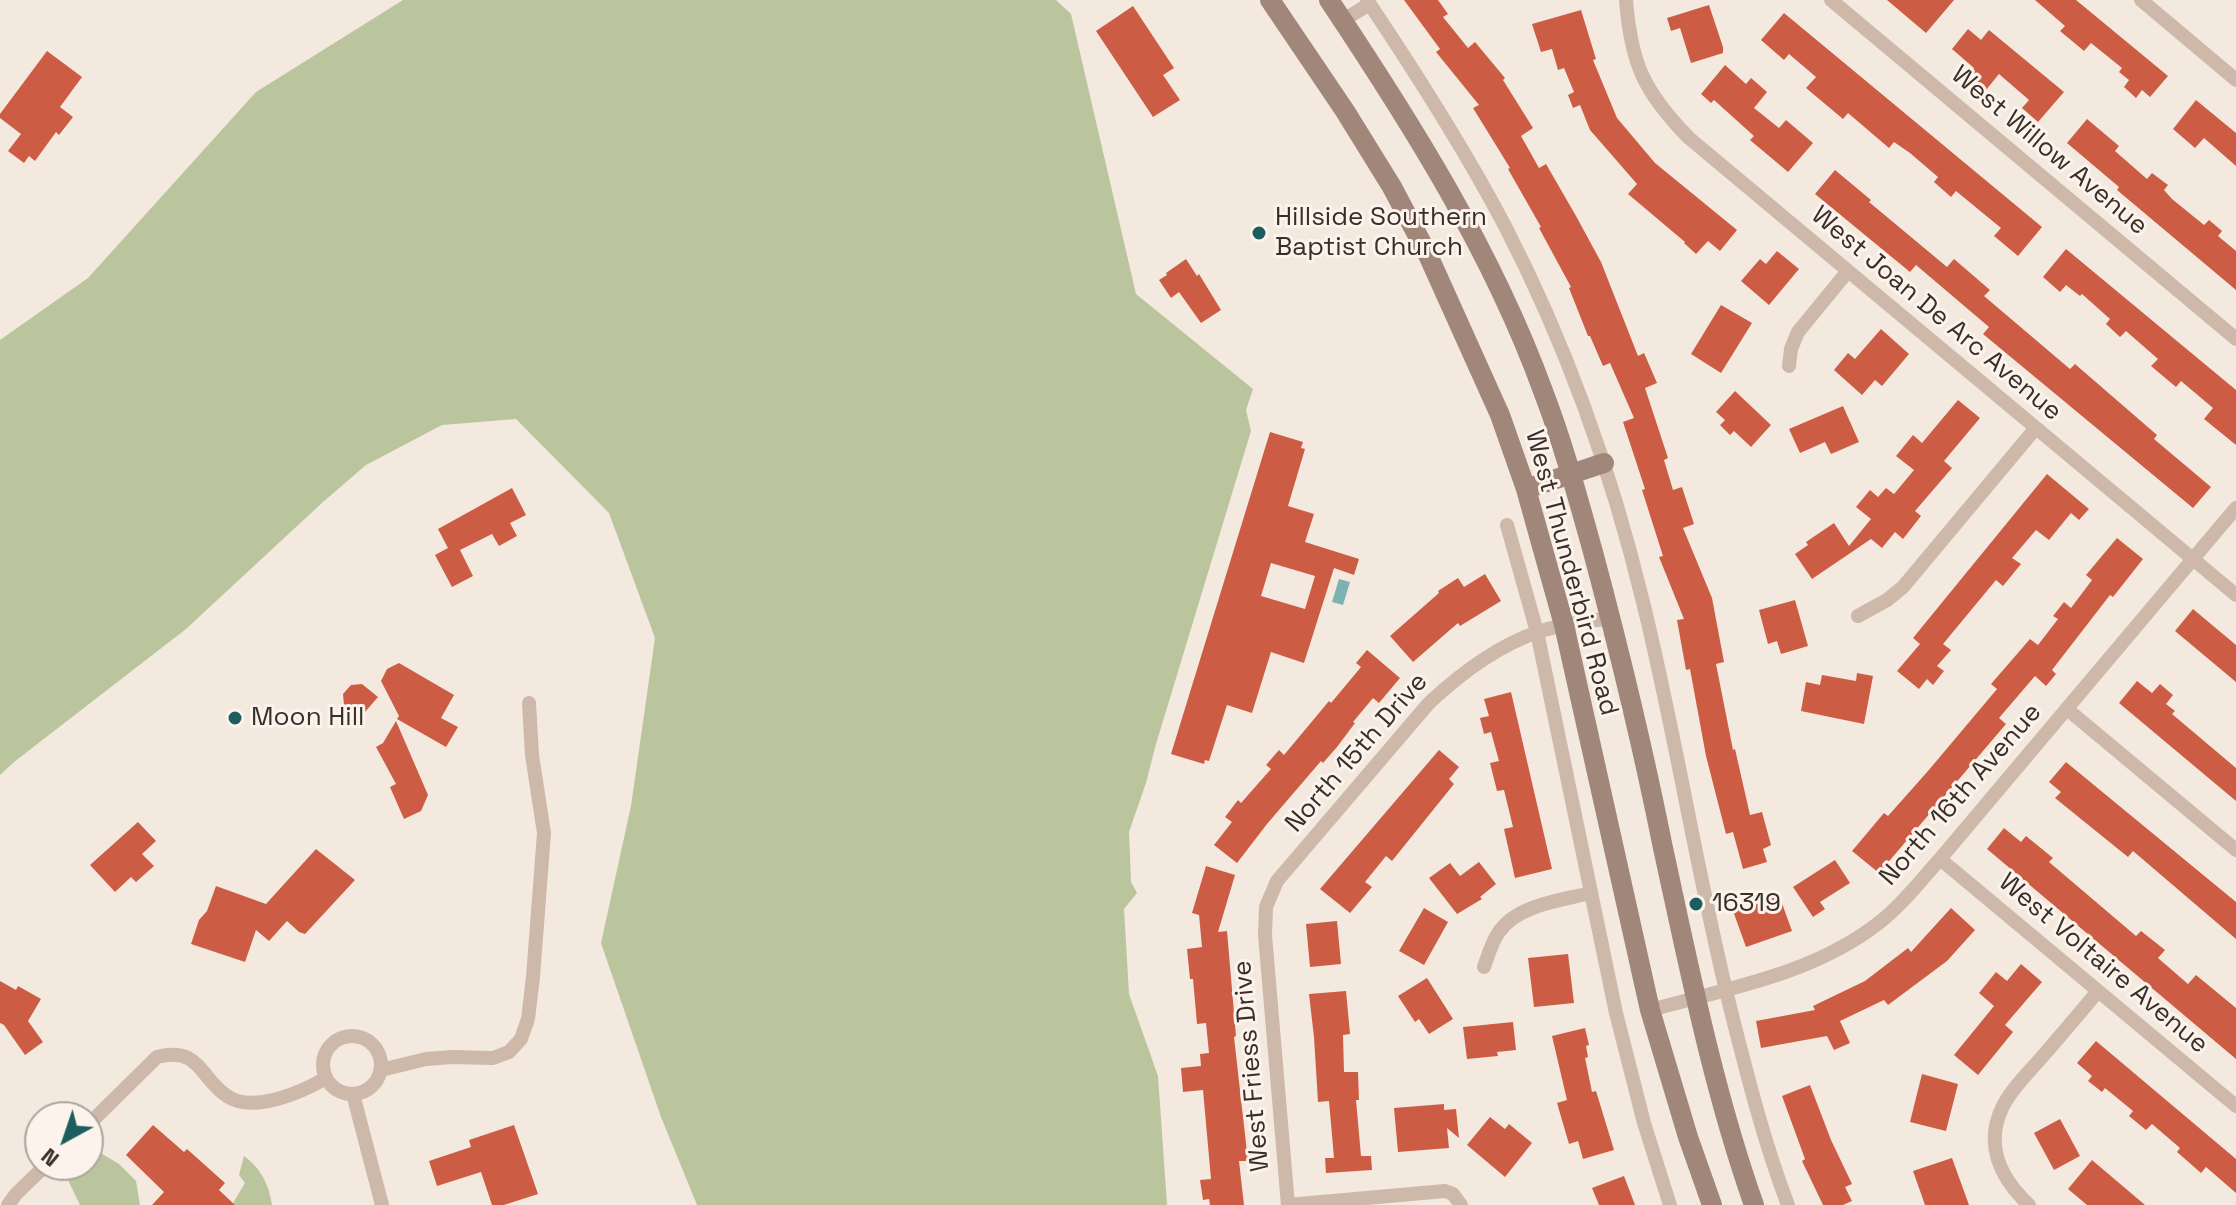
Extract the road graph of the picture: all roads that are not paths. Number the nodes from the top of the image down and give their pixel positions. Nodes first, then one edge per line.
1 (1270, 0) edge
2 (1329, 0) edge
3 (1626, 0) edge
4 (1831, 0) edge
5 (2141, 0) edge
6 (1368, 2) edge
7 (1343, 20) junction
8 (2236, 80) edge
9 (1848, 271) junction
10 (2236, 339) edge
11 (1789, 366) dead end
12 (2035, 429) junction
13 (1604, 463) junction
14 (1571, 474) junction
15 (1526, 489) junction
16 (2236, 508) edge
17 (1507, 525) dead end
18 (2193, 559) junction
19 (2236, 595) edge
20 (1858, 616) dead end
21 (1611, 618) junction
22 (1564, 625) junction
23 (1537, 632) junction
24 (529, 703) dead end
25 (2067, 709) junction
26 (2236, 850) edge
27 (1940, 859) junction
28 (1591, 893) junction
29 (1265, 924) joint
30 (1484, 967) dead end
31 (1725, 990) junction
32 (2098, 991) junction
33 (1695, 998) junction
34 (1650, 1010) junction
35 (381, 1070) junction
36 (326, 1078) junction
37 (353, 1094) junction
38 (2236, 1106) edge
39 (104, 1109) edge
40 (29, 1181) edge
41 (8, 1205) edge
42 (382, 1205) edge
43 (1288, 1205) edge
44 (1461, 1205) edge
45 (1670, 1205) edge
46 (1712, 1205) edge
47 (1754, 1205) edge
48 (1788, 1205) edge
49 (2029, 1205) edge

1 - 15 main road, West Thunderbird Road
2 - 7 main road, West Thunderbird Road
3 - 9 street, West Joan De Arc Avenue
4 - 10 street, West Willow Avenue
5 - 8 street
6 - 7 street
6 - 13 street
7 - 14 main road, West Thunderbird Road
9 - 11 street
9 - 12 street, West Joan De Arc Avenue
12 - 18 street, West Joan De Arc Avenue
12 - 20 street
13 - 14 main road
13 - 31 street
14 - 15 main road
14 - 21 main road, West Thunderbird Road
15 - 22 main road, West Thunderbird Road
16 - 18 street, North 16th Avenue
17 - 23 street, West Thunderbird Road
18 - 19 street, West Joan De Arc Avenue
18 - 25 street, North 16th Avenue
21 - 22 street, North 15th Drive
21 - 33 main road, West Thunderbird Road
22 - 23 street, North 15th Drive
22 - 34 main road, West Thunderbird Road
23 - 28 street, West Thunderbird Road
23 - 29 street, North 15th Drive
24 - 35 street
25 - 26 street
25 - 27 street, North 16th Avenue
27 - 31 street, North 16th Avenue
27 - 32 street, West Voltaire Avenue
28 - 30 street
28 - 45 street, West Thunderbird Road
29 - 43 street, West Friess Drive
31 - 33 street, North 16th Avenue
31 - 48 street
32 - 38 street, West Voltaire Avenue
32 - 49 street
33 - 34 street, North 16th Avenue
33 - 47 main road, West Thunderbird Road
34 - 46 main road, West Thunderbird Road
35 - 36 street
35 - 37 street
36 - 37 street
36 - 39 street
37 - 42 street
40 - 41 street
43 - 44 street

